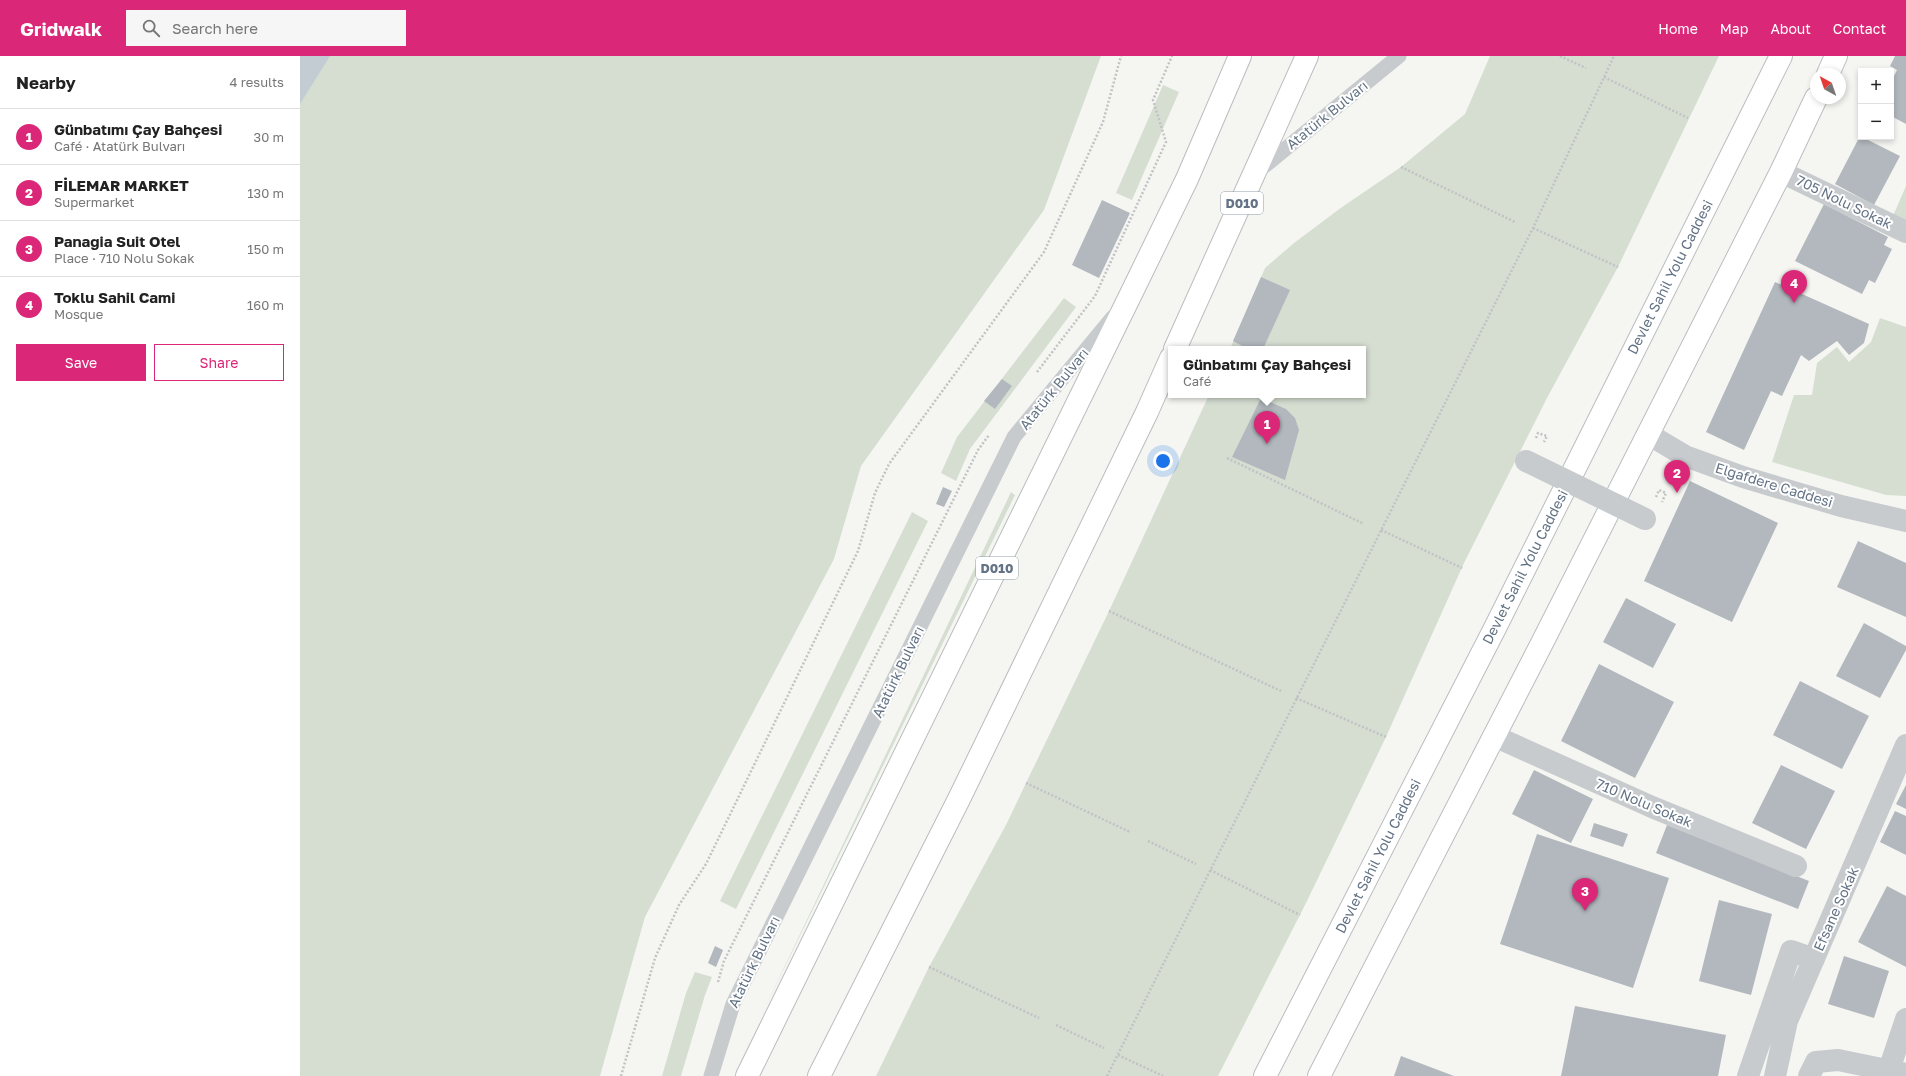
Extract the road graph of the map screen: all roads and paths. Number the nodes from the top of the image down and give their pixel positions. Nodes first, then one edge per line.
1 (1121, 56) edge
2 (1240, 56) edge
3 (1307, 56) edge
4 (1398, 56) edge
5 (1560, 56) edge
6 (1614, 56) edge
7 (1781, 56) edge
8 (1836, 56) edge
9 (1586, 68) dead end
10 (1831, 68) edge
11 (1604, 77) junction
12 (1813, 104) edge
13 (1688, 118) dead end
14 (1401, 167) dead end
15 (1781, 172) junction
16 (1256, 174) junction
17 (1515, 222) dead end
18 (1533, 228) junction
19 (1906, 232) edge
20 (1618, 267) dead end
21 (1131, 294) junction
22 (1176, 346) edge
23 (1168, 365) edge
24 (1648, 434) junction
25 (1227, 458) dead end
26 (1526, 461) dead end
27 (1645, 519) dead end
28 (1906, 521) edge
29 (1364, 524) dead end
30 (1381, 530) junction
31 (1462, 568) dead end
32 (1109, 612) dead end
33 (1281, 692) dead end
34 (1296, 698) junction
35 (1494, 736) junction
36 (1386, 737) dead end
37 (1906, 745) edge
38 (1026, 783) dead end
39 (1130, 832) dead end
40 (1148, 840) dead end
41 (1196, 864) dead end
42 (1796, 866) dead end
43 (1210, 870) junction
44 (1300, 915) dead end
45 (1814, 959) junction
46 (928, 967) dead end
47 (1039, 1018) dead end
48 (1906, 1019) edge
49 (1056, 1025) dead end
50 (1104, 1048) dead end
51 (1118, 1055) junction
52 (1898, 1072) edge
53 (620, 1076) edge
54 (711, 1076) edge
55 (747, 1076) edge
56 (819, 1076) edge
57 (1107, 1076) edge
58 (1162, 1076) edge
59 (1265, 1076) edge
60 (1319, 1076) edge
61 (1748, 1076) edge
62 (1775, 1076) edge
63 (1809, 1076) edge

1 - 53 path
2 - 21 main road, Atatürk Bulvarı / D010
3 - 16 main road, Atatürk Bulvarı / D010
4 - 16 lane, Atatürk Bulvarı
5 - 9 path
6 - 11 path
7 - 59 main road, Devlet Sahil Yolu Caddesi
8 - 10 main road
11 - 13 path
11 - 18 path
12 - 15 main road
14 - 17 path
15 - 19 street, 705 Nolu Sokak
15 - 24 main road
16 - 22 main road, Atatürk Bulvarı / D010
18 - 20 path
18 - 30 path
21 - 54 lane, Atatürk Bulvarı
21 - 55 main road, Atatürk Bulvarı / D010
23 - 56 main road
24 - 28 street, Elgafdere Caddesi
24 - 35 main road
25 - 29 path
26 - 27 street, bridge
30 - 31 path
30 - 34 path
32 - 33 path
34 - 36 path
34 - 43 path
35 - 42 street, 710 Nolu Sokak
35 - 60 main road
37 - 45 street, Efsane Sokak
38 - 39 path
40 - 41 path
43 - 44 path
43 - 51 path
45 - 61 street
45 - 62 street, Efsane Sokak
46 - 47 path
48 - 52 street
49 - 50 path
51 - 57 path
51 - 58 path
52 - 63 street

